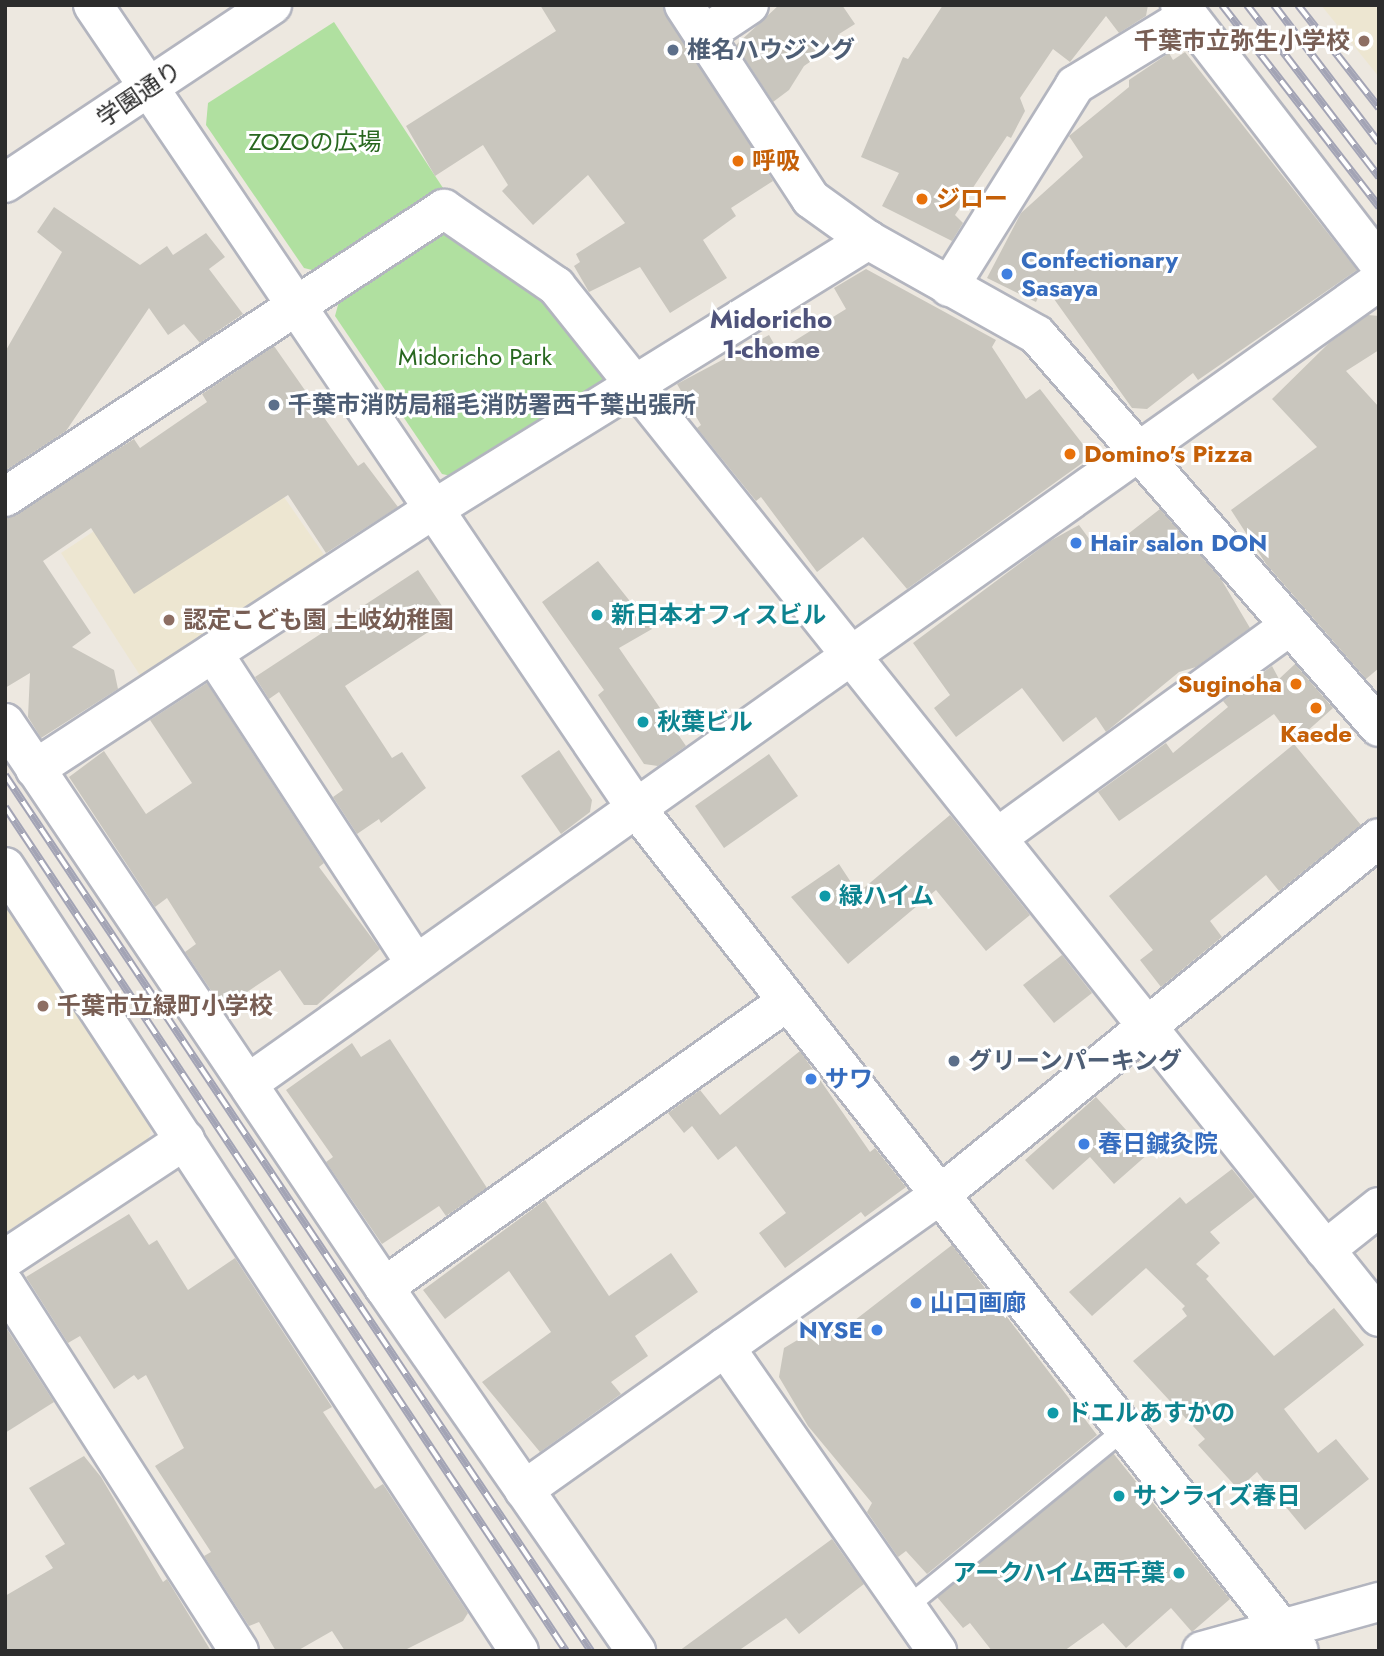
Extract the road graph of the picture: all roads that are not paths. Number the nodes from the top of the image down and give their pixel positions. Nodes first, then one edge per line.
1 (93, 5) edge
2 (272, 5) edge
3 (749, 5) edge
4 (1183, 11) edge
5 (694, 20) edge
6 (148, 87) junction
7 (5, 183) edge
8 (868, 240) junction
9 (1379, 262) edge
10 (1379, 281) edge
11 (949, 287) junction
12 (295, 305) junction
13 (636, 383) junction
14 (1135, 453) junction
15 (5, 497) edge
16 (434, 509) junction
17 (1287, 628) junction
18 (213, 653) junction
19 (849, 657) junction
20 (5, 723) edge
21 (1379, 727) edge
22 (35, 769) junction
23 (636, 808) junction
24 (998, 837) junction
25 (1379, 838) edge
26 (5, 867) edge
27 (416, 964) junction
28 (787, 1002) junction
29 (1148, 1026) junction
30 (250, 1082) junction
31 (185, 1140) junction
32 (941, 1195) junction
33 (1379, 1208) edge
34 (1325, 1250) junction
35 (5, 1259) edge
36 (5, 1285) edge
37 (384, 1287) junction
38 (1379, 1317) edge
39 (725, 1347) junction
40 (1125, 1428) junction
41 (524, 1490) junction
42 (1379, 1602) edge
43 (906, 1606) junction
44 (1292, 1640) edge
45 (239, 1651) edge
46 (519, 1651) edge
47 (636, 1651) edge
48 (937, 1651) edge
49 (1202, 1651) edge

1 - 6 street
2 - 6 street, 学園通り
3 - 5 street
4 - 9 street
4 - 11 street
5 - 8 street
6 - 7 street, 学園通り
6 - 12 street
8 - 11 street
8 - 13 street
10 - 14 street
11 - 14 street
12 - 13 street
12 - 15 street
12 - 16 street
13 - 16 street
13 - 19 street
14 - 17 street
14 - 19 street
16 - 18 street
16 - 23 street
17 - 21 street
17 - 24 street
18 - 22 street
18 - 27 street
19 - 23 street
19 - 24 street
20 - 22 street
22 - 30 street
23 - 27 street
23 - 28 street
24 - 29 street
25 - 29 street
26 - 31 street
27 - 30 street
28 - 32 street
28 - 37 street
29 - 32 street
29 - 34 street
30 - 37 street
31 - 35 street
31 - 46 street
32 - 39 street
32 - 40 street
33 - 34 street
34 - 38 street
36 - 45 street
37 - 41 street
39 - 41 street
39 - 43 street
40 - 43 lane
40 - 44 street
41 - 47 street
42 - 44 street
43 - 48 street
44 - 49 street

